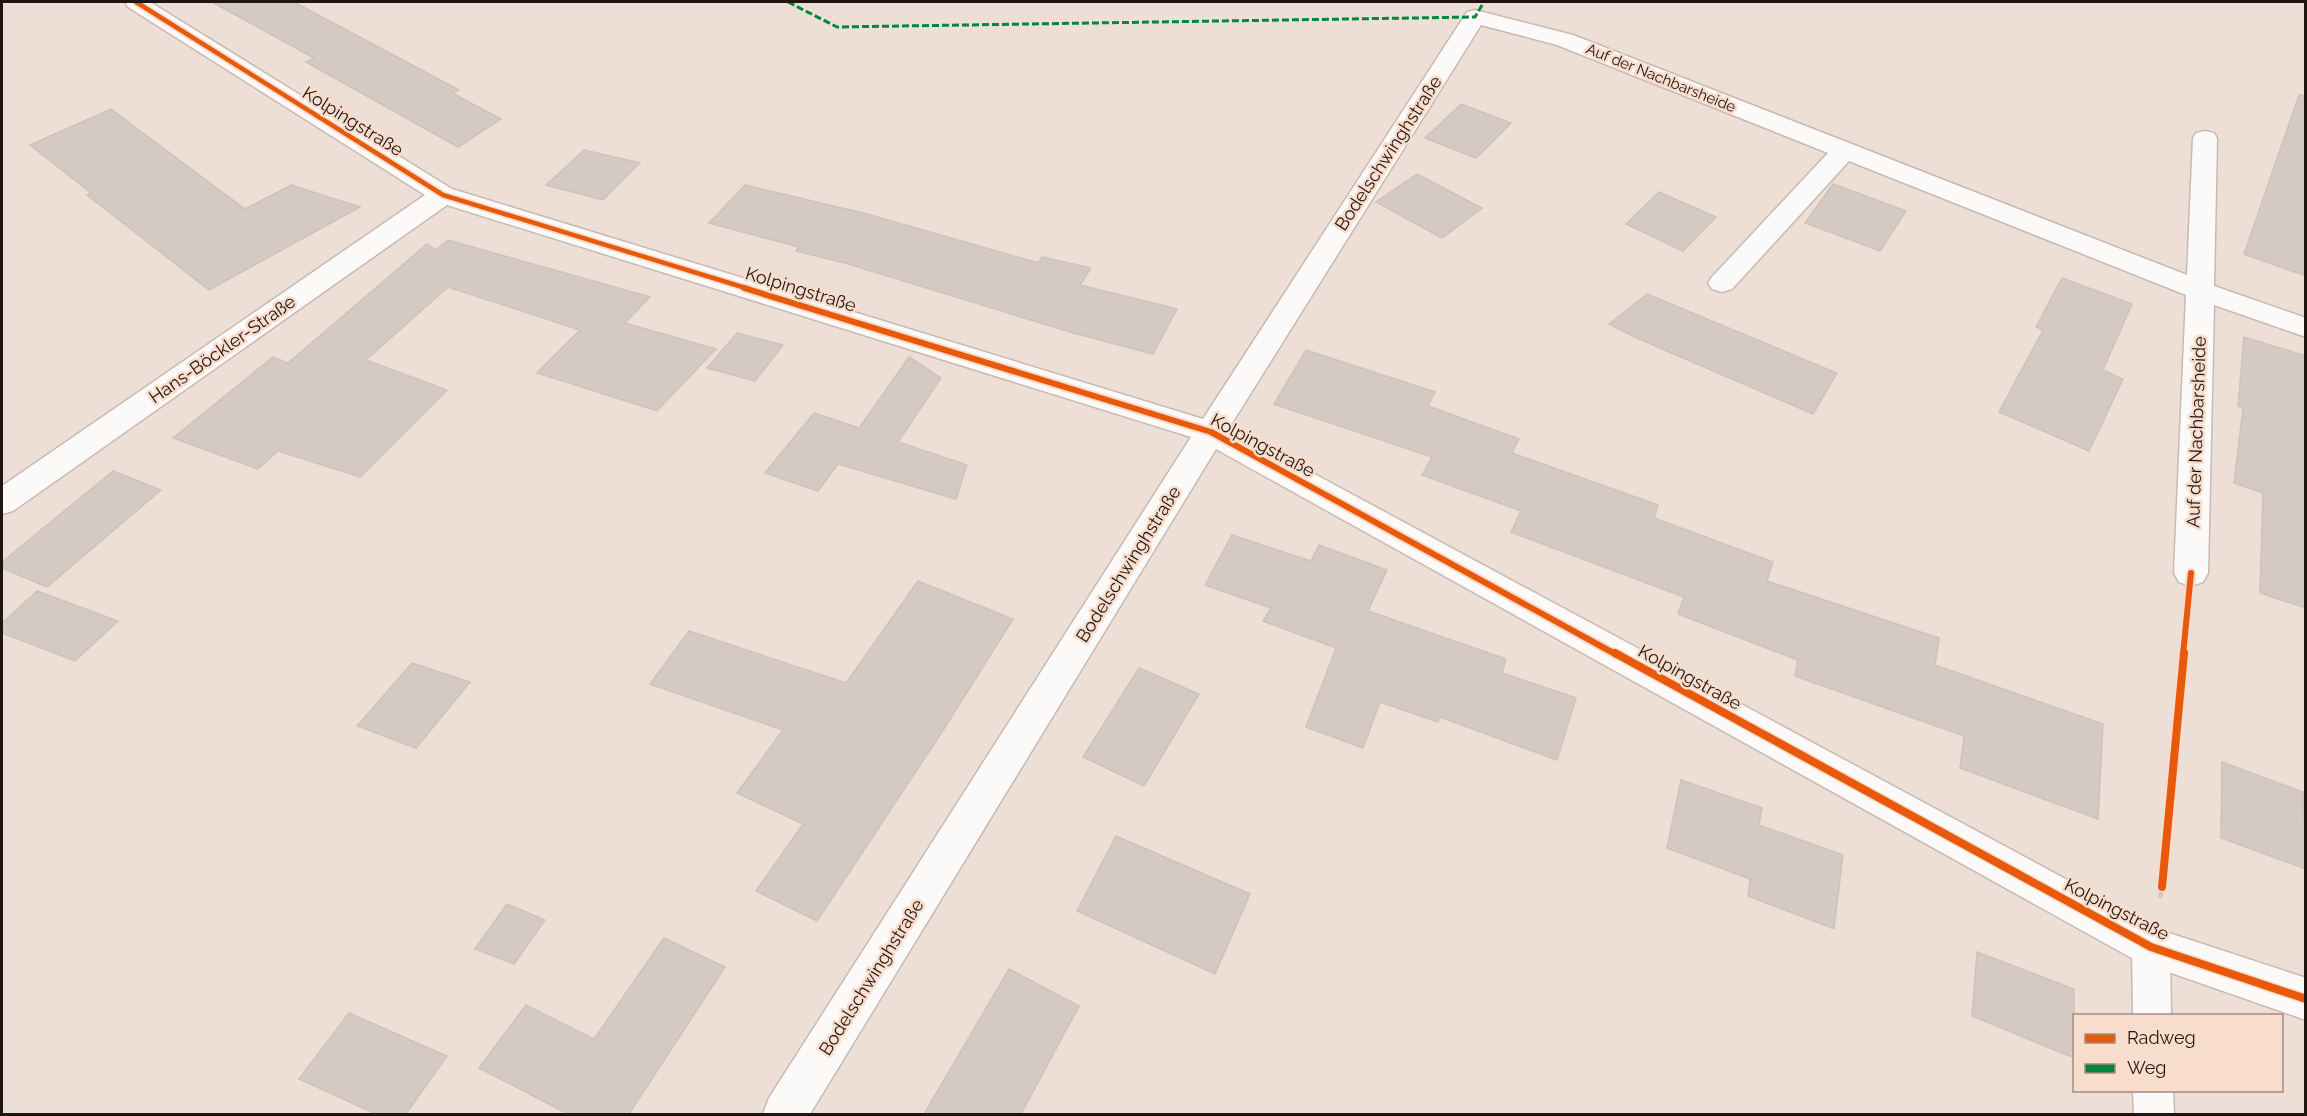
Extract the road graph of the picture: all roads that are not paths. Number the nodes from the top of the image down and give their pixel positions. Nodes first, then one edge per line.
1 (136, 2) edge
2 (1475, 17) joint
3 (2205, 138) dead end
4 (1844, 151) junction
5 (443, 195) junction
6 (1722, 283) dead end
7 (2200, 291) junction
8 (2306, 328) edge
9 (1210, 432) junction
10 (3, 498) edge
11 (2191, 573) dead end
12 (2151, 947) junction
13 (2306, 999) edge
14 (2152, 1014) edge
15 (2153, 1092) edge
16 (785, 1114) edge
17 (2154, 1114) edge

1 - 5 street, Kolpingstraße
2 - 4 street, Auf der Nachbarsheide
2 - 9 street, Bodelschwinghstraße
3 - 7 street, Auf der Nachbarsheide
4 - 6 street
4 - 7 street, Auf der Nachbarsheide
5 - 9 street, Kolpingstraße
5 - 10 street, Hans-Böckler-Straße
7 - 8 street, Auf der Nachbarsheide
7 - 11 street, Auf der Nachbarsheide
9 - 12 street, Kolpingstraße
9 - 16 street, Bodelschwinghstraße
12 - 13 street, Kolpingstraße
12 - 14 lane
15 - 17 lane

